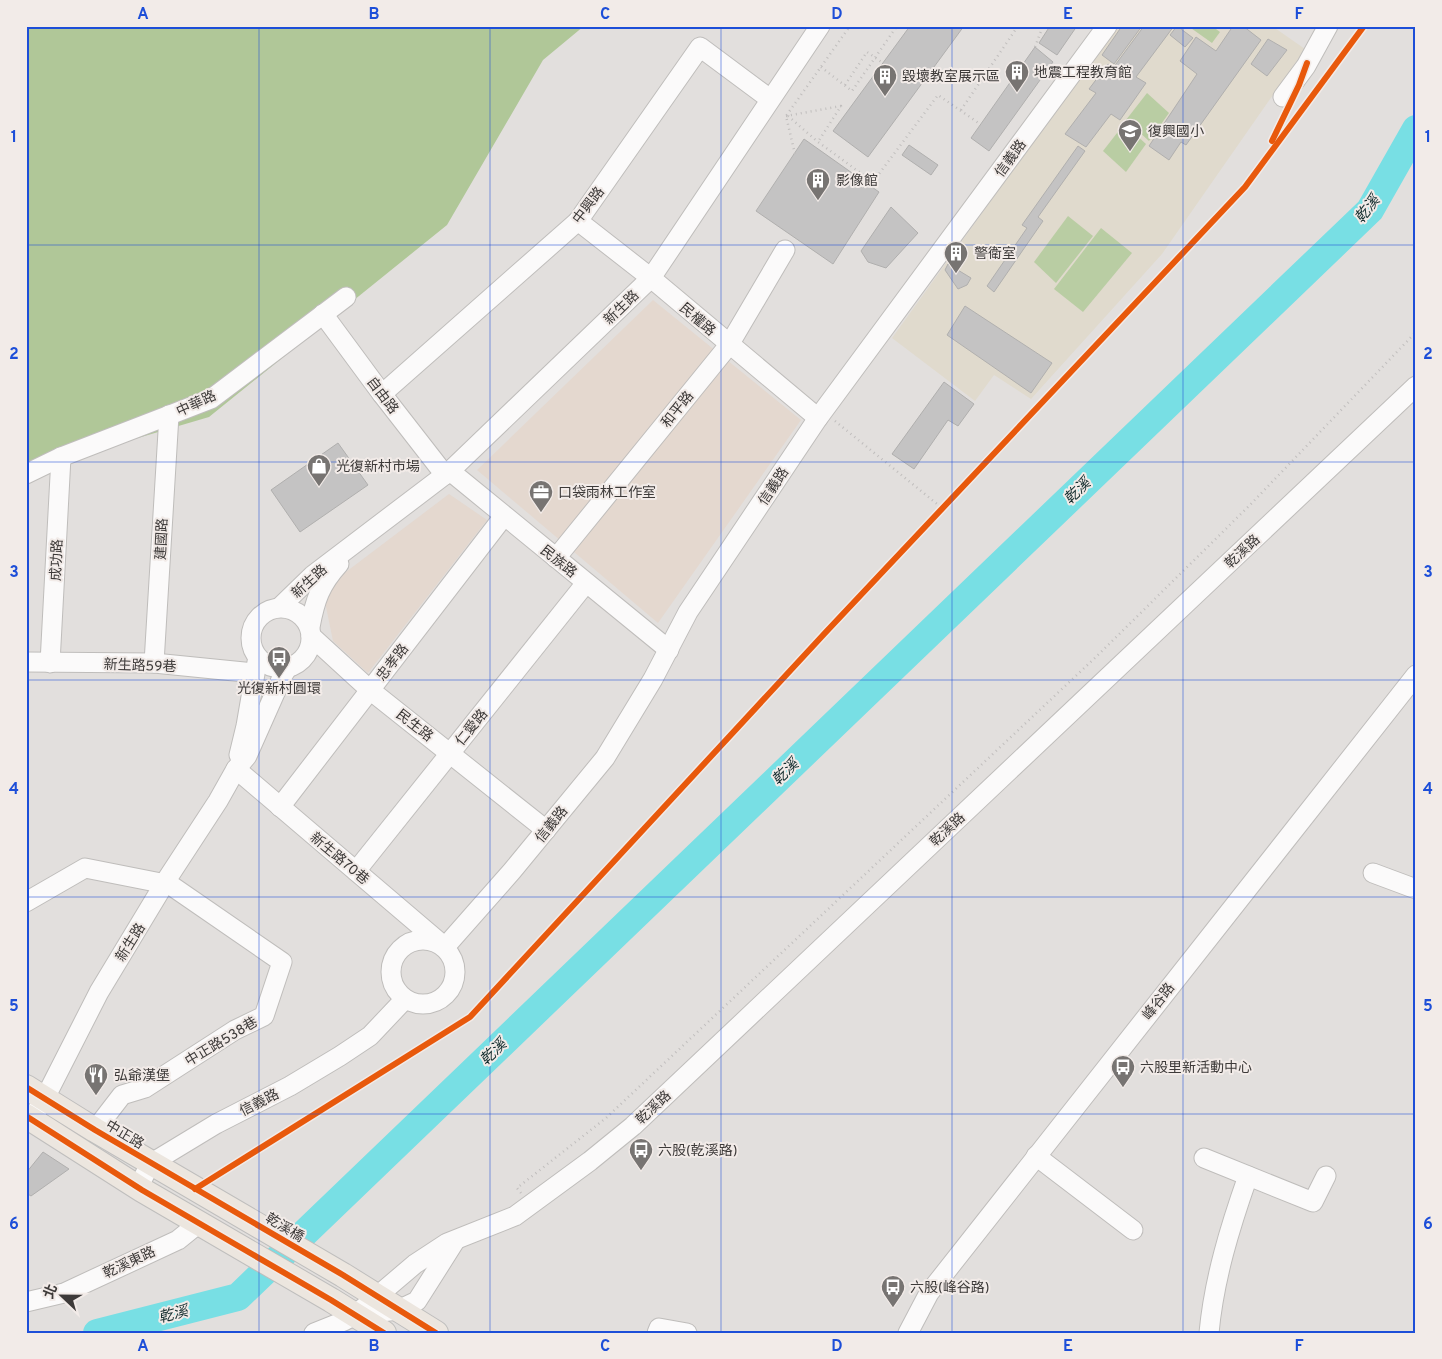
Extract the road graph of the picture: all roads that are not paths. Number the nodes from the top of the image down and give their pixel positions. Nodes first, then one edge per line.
1 (820, 26) edge
2 (1107, 26) edge
3 (1328, 26) edge
4 (1283, 97) dead end
5 (770, 99) junction
6 (578, 221) junction
7 (785, 250) dead end
8 (651, 278) junction
9 (346, 297) dead end
10 (323, 314) junction
11 (729, 345) junction
12 (1416, 386) edge
13 (382, 394) junction
14 (168, 415) junction
15 (820, 415) junction
16 (61, 457) junction
17 (448, 473) junction
18 (26, 474) edge
19 (504, 516) junction
20 (364, 538) junction
21 (556, 558) junction
22 (586, 583) junction
23 (280, 607) junction
24 (311, 632) junction
25 (669, 650) junction
26 (26, 662) edge
27 (50, 663) junction
28 (154, 663) junction
29 (256, 665) junction
30 (288, 667) junction
31 (1416, 675) edge
32 (370, 690) junction
33 (450, 753) junction
34 (236, 769) junction
35 (280, 807) junction
36 (546, 830) junction
37 (356, 871) junction
38 (1373, 873) dead end
39 (166, 883) junction
40 (1416, 889) edge
41 (30, 900) edge
42 (445, 947) junction
43 (405, 999) junction
44 (36, 1092) edge
45 (29, 1117) edge
46 (94, 1130) junction
47 (1036, 1156) junction
48 (1204, 1158) dead end
49 (150, 1164) junction
50 (1248, 1176) junction
51 (1326, 1176) dead end
52 (139, 1186) junction
53 (214, 1199) joint
54 (203, 1225) junction
55 (1133, 1230) dead end
56 (456, 1240) junction
57 (377, 1296) junction
58 (26, 1302) edge
59 (398, 1310) junction
60 (354, 1315) junction
61 (314, 1333) edge
62 (384, 1333) edge
63 (436, 1333) edge
64 (657, 1333) edge
65 (687, 1333) edge
66 (908, 1333) edge
67 (1209, 1333) edge

1 - 5 street, 新生路
2 - 15 street, 信義路
3 - 4 street
5 - 6 street, 中興路
5 - 8 street, 新生路
6 - 8 street, 民權路
6 - 13 street, 中興路
7 - 11 street, 和平路
8 - 11 street, 民權路
8 - 17 street, 新生路
9 - 10 street, 中華路
10 - 13 street, 自由路
10 - 14 street, 中華路
11 - 15 street, 民權路
11 - 21 street, 和平路
12 - 56 street, 乾溪路
13 - 17 street, 自由路
14 - 16 street, 中華路
14 - 28 street, 建國路
15 - 25 street, 信義路
16 - 18 street, 中華路
16 - 27 street, 成功路
17 - 19 street, 民族路
17 - 20 street, 新生路
19 - 21 street, 民族路
19 - 32 street, 忠孝路
20 - 23 street, 新生路
20 - 24 street, 新生路
21 - 22 street, 民族路
22 - 25 street, 民族路
22 - 33 street, 仁愛路
23 - 24 street, 新生路
23 - 29 street, 新生路
24 - 30 street, 新生路
24 - 32 street, 民生路
25 - 36 street, 信義路
26 - 27 street, 新生路59巷
27 - 28 street, 新生路59巷
28 - 29 street, 新生路59巷
29 - 30 street
29 - 34 street, 新生路
30 - 34 street, 新生路
31 - 47 street, 峰谷路
32 - 33 street, 民生路
32 - 35 street, 忠孝路
33 - 36 street, 民生路
33 - 37 street, 仁愛路
34 - 35 street, 新生路70巷
34 - 39 street, 新生路
35 - 37 street, 新生路70巷
36 - 42 street, 信義路
37 - 42 street, 新生路70巷
38 - 40 street
39 - 41 street
39 - 44 street, 新生路
39 - 46 street, 中正路538巷
42 - 43 street
42 - 43 street
43 - 49 street, 信義路
44 - 45 street, 新生路
44 - 46 main road, 中正路
45 - 52 main road
46 - 49 main road, 中正路
47 - 55 street
47 - 66 street, 峰谷路
48 - 50 street
49 - 52 street
49 - 53 main road, 中正路
50 - 51 street
50 - 67 street
52 - 54 main road
53 - 57 main road, 乾溪橋
54 - 58 street, 乾溪東路
54 - 60 main road
56 - 57 street, 乾溪路
56 - 59 street, 乾溪路
57 - 59 main road
57 - 60 street, 乾溪路
59 - 60 street, 乾溪路
59 - 63 main road
60 - 61 street, 乾溪路
60 - 62 main road
64 - 65 street

